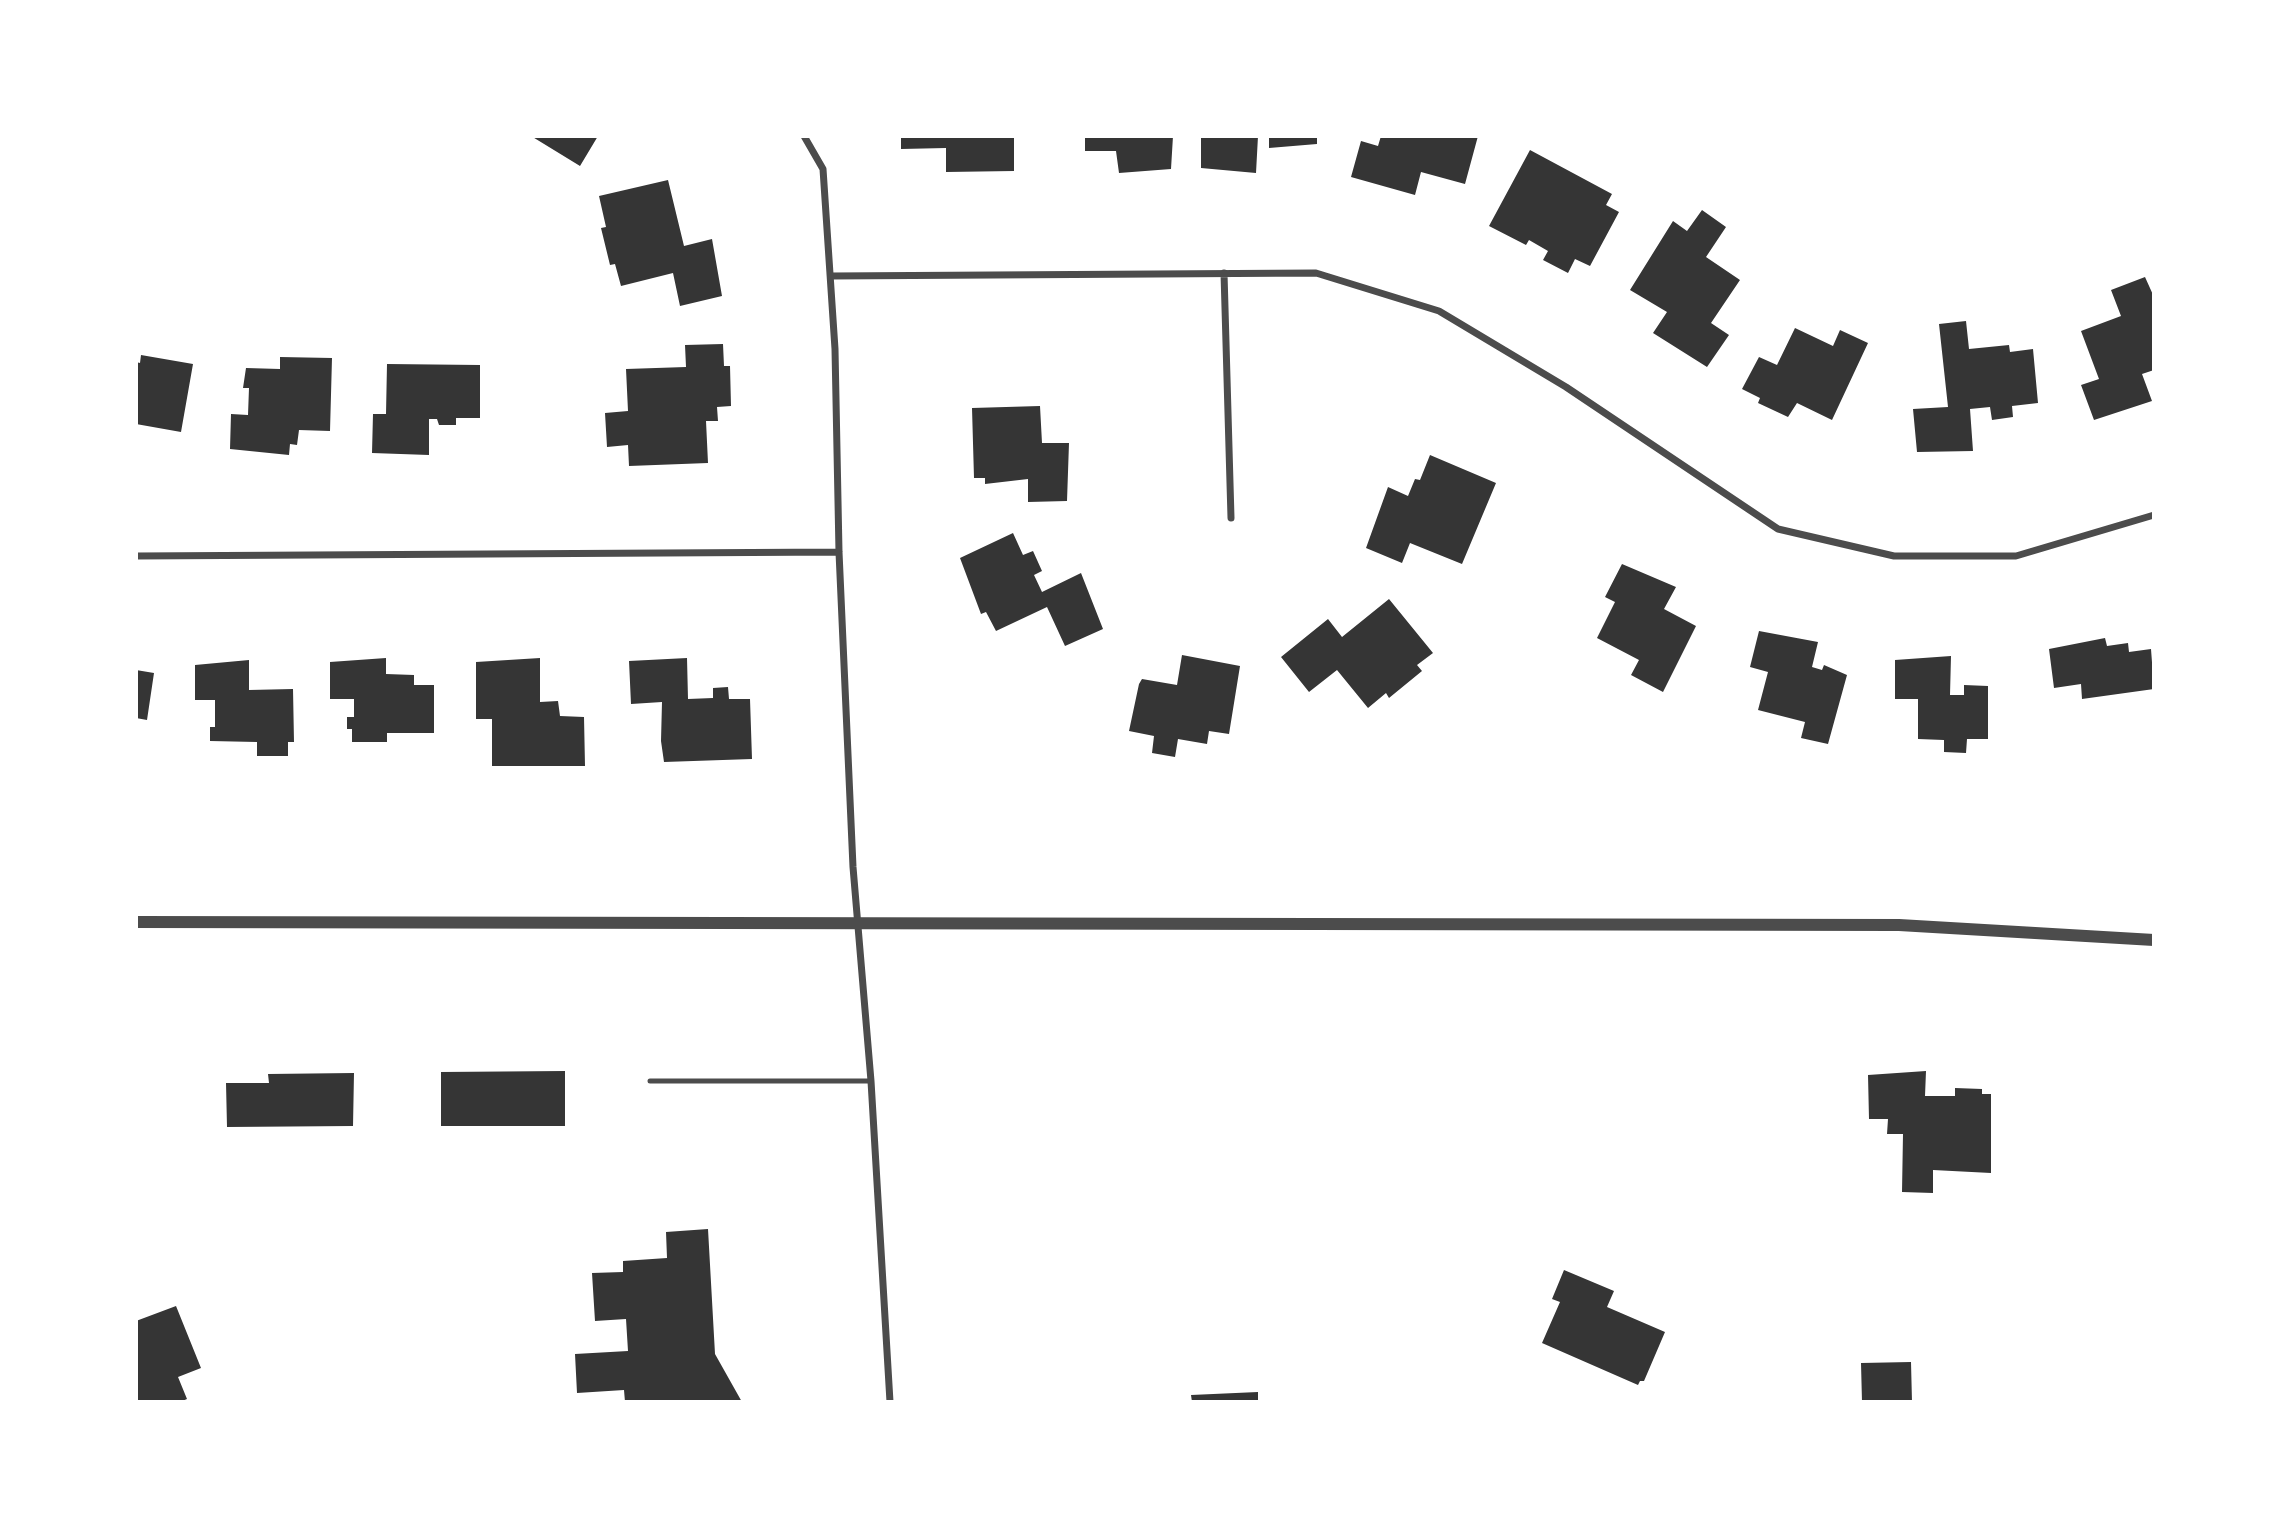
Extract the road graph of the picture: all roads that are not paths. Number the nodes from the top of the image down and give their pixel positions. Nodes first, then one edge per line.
1 (804, 136) edge
2 (1224, 273) junction
3 (831, 276) junction
4 (2154, 515) edge
5 (1231, 517) dead end
6 (839, 552) junction
7 (136, 556) edge
8 (136, 922) edge
9 (858, 923) junction
10 (2154, 940) edge
11 (650, 1080) dead end
12 (871, 1081) junction
13 (890, 1402) edge

1 - 3 street
2 - 3 street
2 - 4 street
2 - 5 street
3 - 6 street
6 - 7 street
6 - 9 street
8 - 9 street
9 - 10 street
9 - 12 street
11 - 12 lane
12 - 13 street

